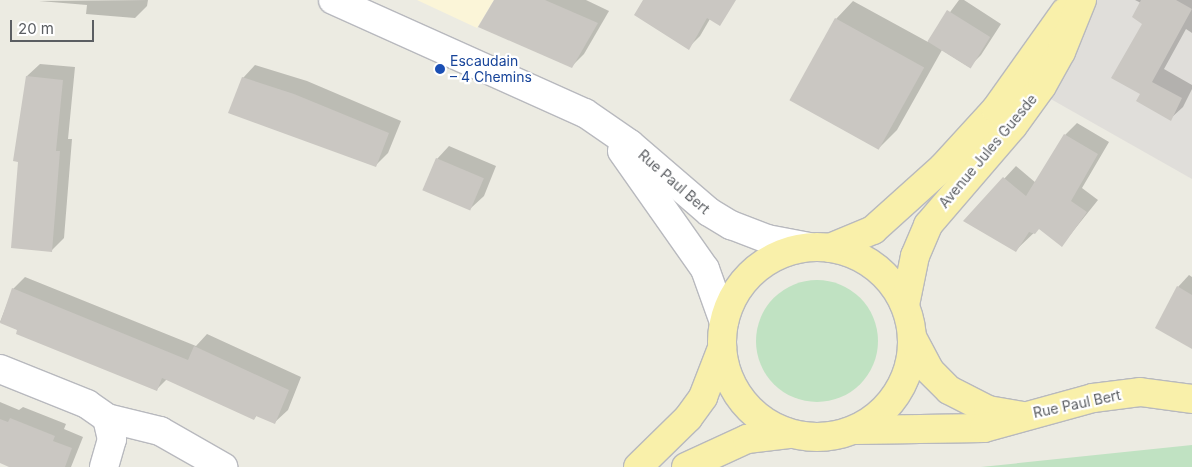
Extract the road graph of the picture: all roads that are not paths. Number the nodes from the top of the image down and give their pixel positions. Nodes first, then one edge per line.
1 (333, 0) edge
2 (1073, 0) edge
3 (1082, 0) edge
4 (602, 124) junction
5 (819, 247) junction
6 (905, 305) junction
7 (723, 335) junction
8 (912, 337) junction
9 (0, 368) edge
10 (1192, 399) edge
11 (1022, 416) junction
12 (107, 418) junction
13 (855, 430) junction
14 (790, 434) junction
15 (104, 467) edge
16 (223, 467) edge
17 (638, 467) edge
18 (686, 467) edge

1 - 4 street, Rue Paul Bert
2 - 5 main road, Avenue Jules Guesde
3 - 6 main road, Avenue Jules Guesde
4 - 5 street, Rue Paul Bert
4 - 7 street, Rue Paul Bert
5 - 6 main road
5 - 7 main road, Avenue Jules Guesde
6 - 8 main road
7 - 14 main road
7 - 17 main road
8 - 11 main road, Rue Paul Bert
8 - 13 main road
9 - 12 street
10 - 11 main road, Rue Paul Bert
11 - 13 main road, Rue Paul Bert
12 - 15 street
12 - 16 street
13 - 14 main road
14 - 18 main road

